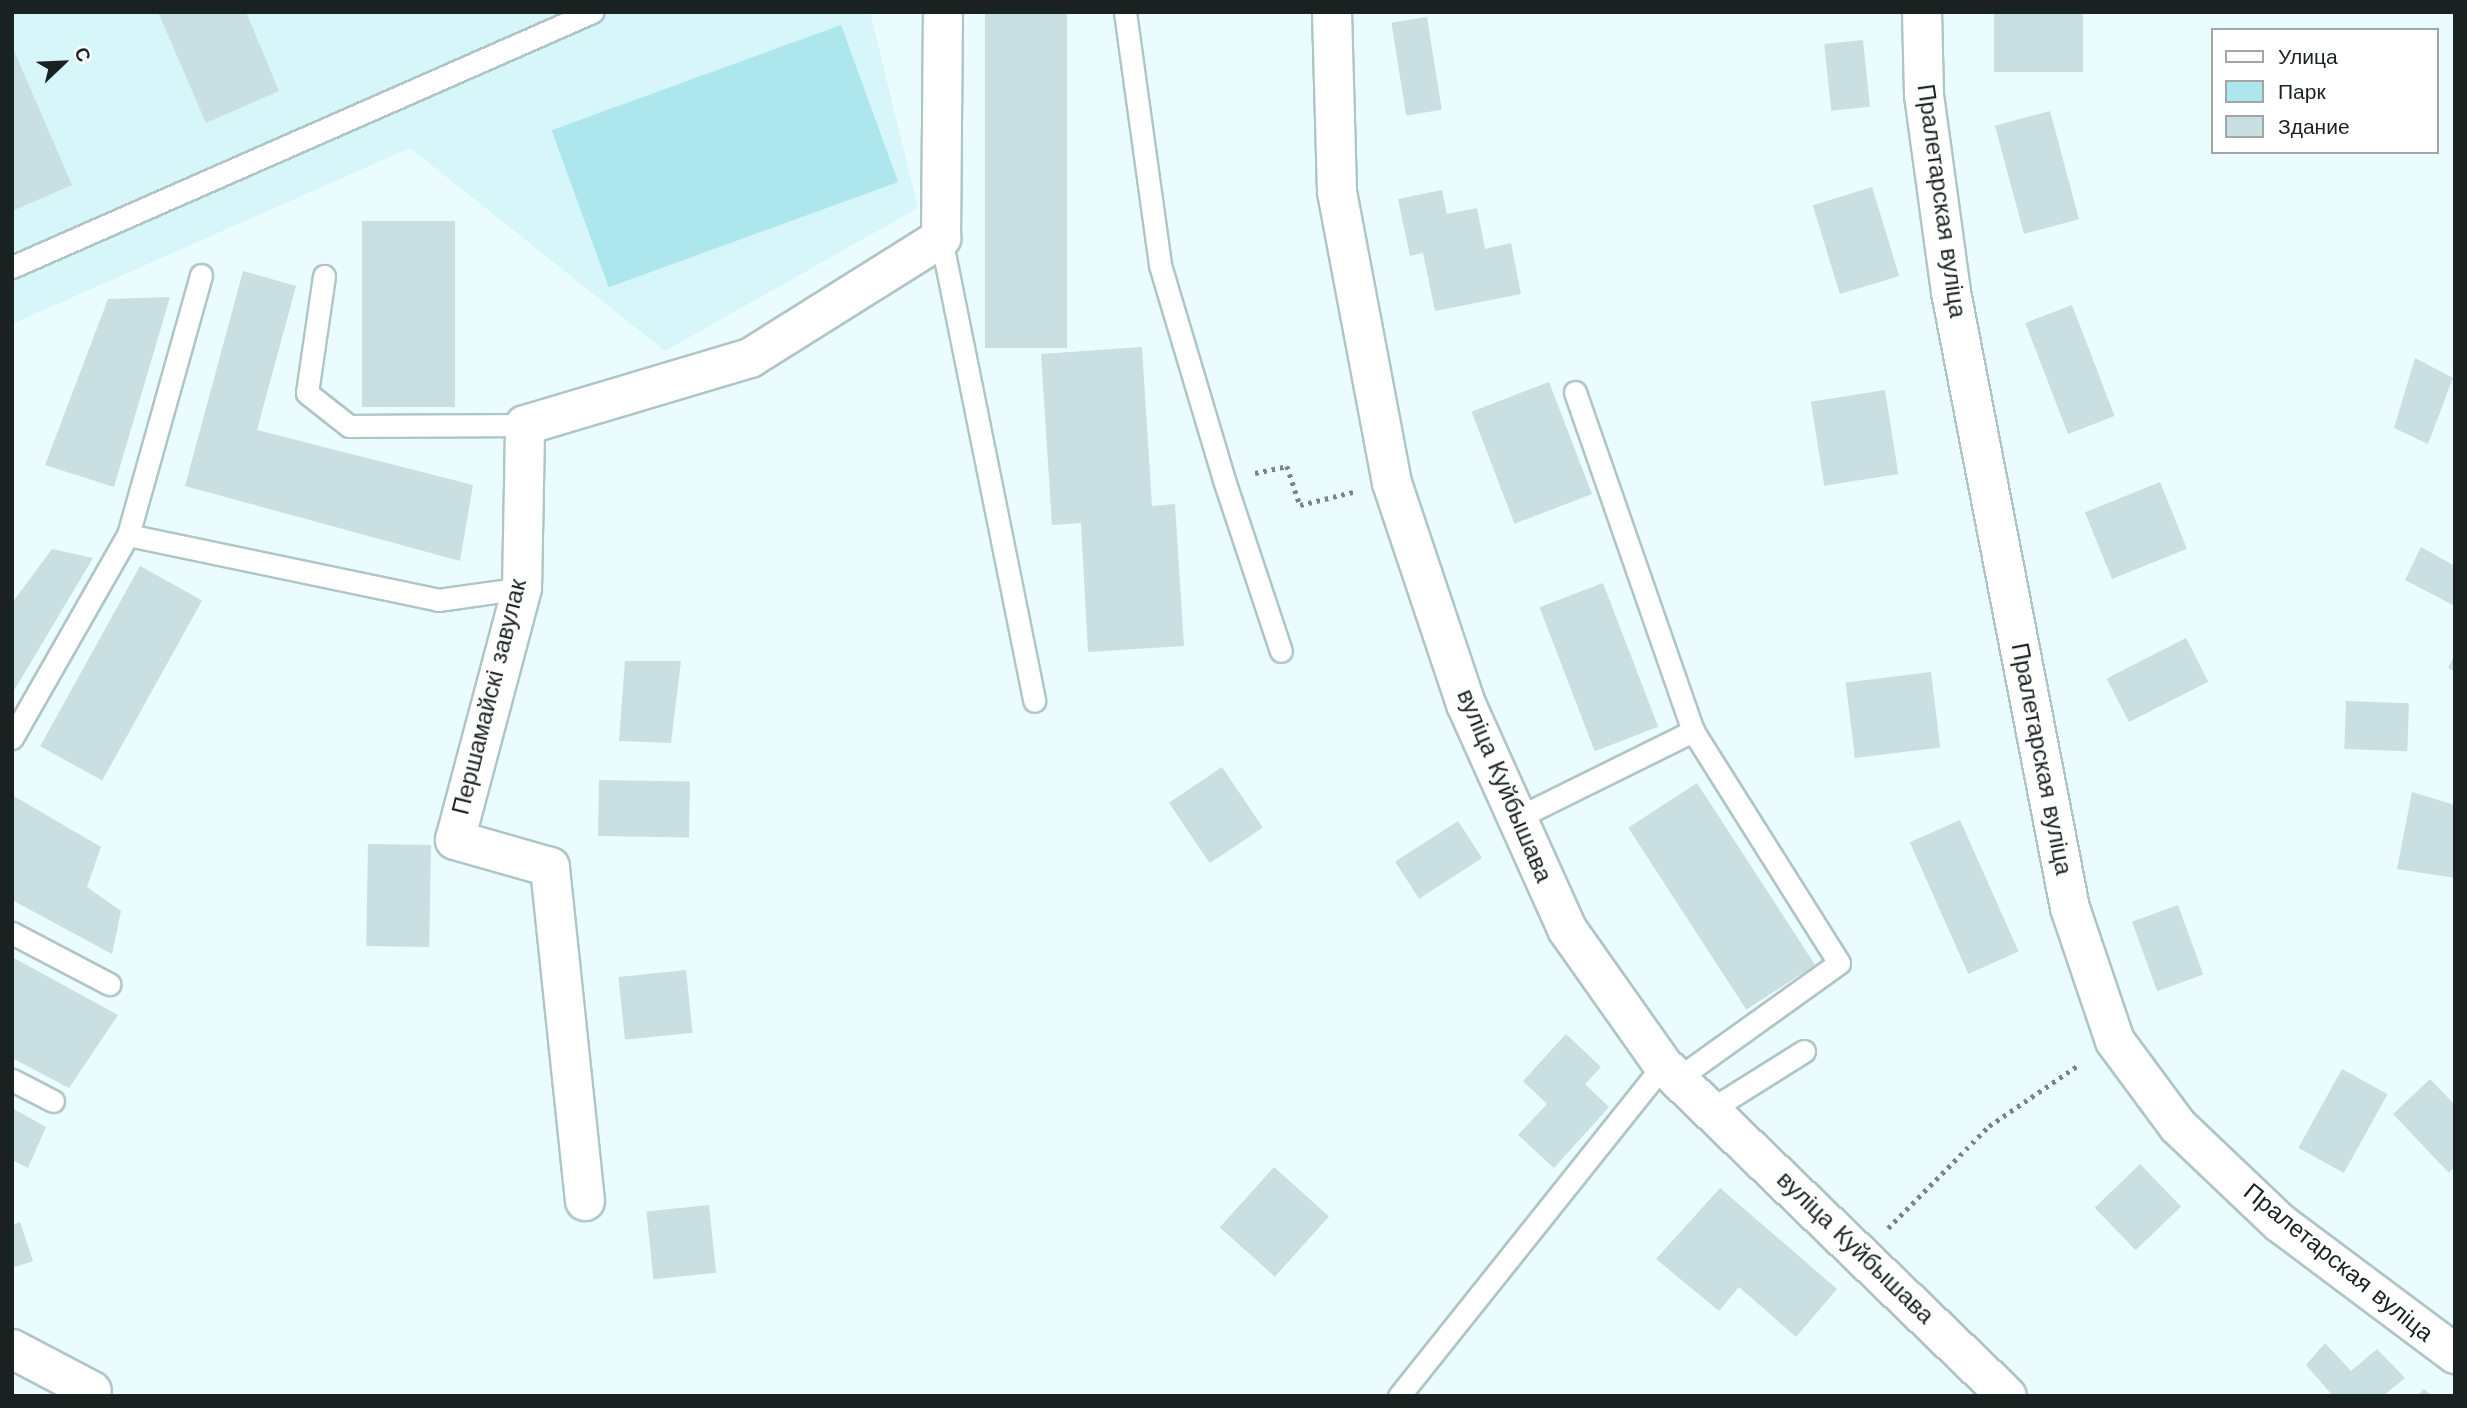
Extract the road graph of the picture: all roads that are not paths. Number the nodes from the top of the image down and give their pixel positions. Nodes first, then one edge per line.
1 (592, 12) edge
2 (943, 12) edge
3 (1125, 12) edge
4 (1332, 12) edge
5 (1922, 12) edge
6 (941, 238) junction
7 (12, 267) edge
8 (201, 275) dead end
9 (324, 276) dead end
10 (1575, 392) dead end
11 (525, 425) junction
12 (128, 535) junction
13 (522, 588) junction
14 (1281, 651) dead end
15 (1034, 701) dead end
16 (1693, 732) junction
17 (12, 738) edge
18 (1515, 819) junction
19 (12, 933) edge
20 (109, 984) dead end
21 (1804, 1051) dead end
22 (1670, 1072) junction
23 (12, 1080) edge
24 (53, 1101) dead end
25 (1710, 1110) junction
26 (585, 1201) dead end
27 (12, 1349) edge
28 (2455, 1354) edge
29 (92, 1391) dead end
30 (1399, 1396) edge
31 (2007, 1396) edge

1 - 7 lane
2 - 6 main road
3 - 14 lane
4 - 18 main road, вуліца Куйбышава
5 - 28 main road, Пралетарская вуліца
6 - 11 main road
6 - 15 lane
8 - 12 lane
9 - 11 lane
10 - 16 lane
11 - 13 main road, Першамайскі завулак
12 - 13 lane
12 - 17 lane
13 - 26 main road, Першамайскі завулак
16 - 18 lane
16 - 22 lane
18 - 22 main road, вуліца Куйбышава
19 - 20 lane
21 - 25 lane
22 - 25 main road, вуліца Куйбышава
22 - 30 lane
23 - 24 lane
25 - 31 main road, вуліца Куйбышава
27 - 29 main road

